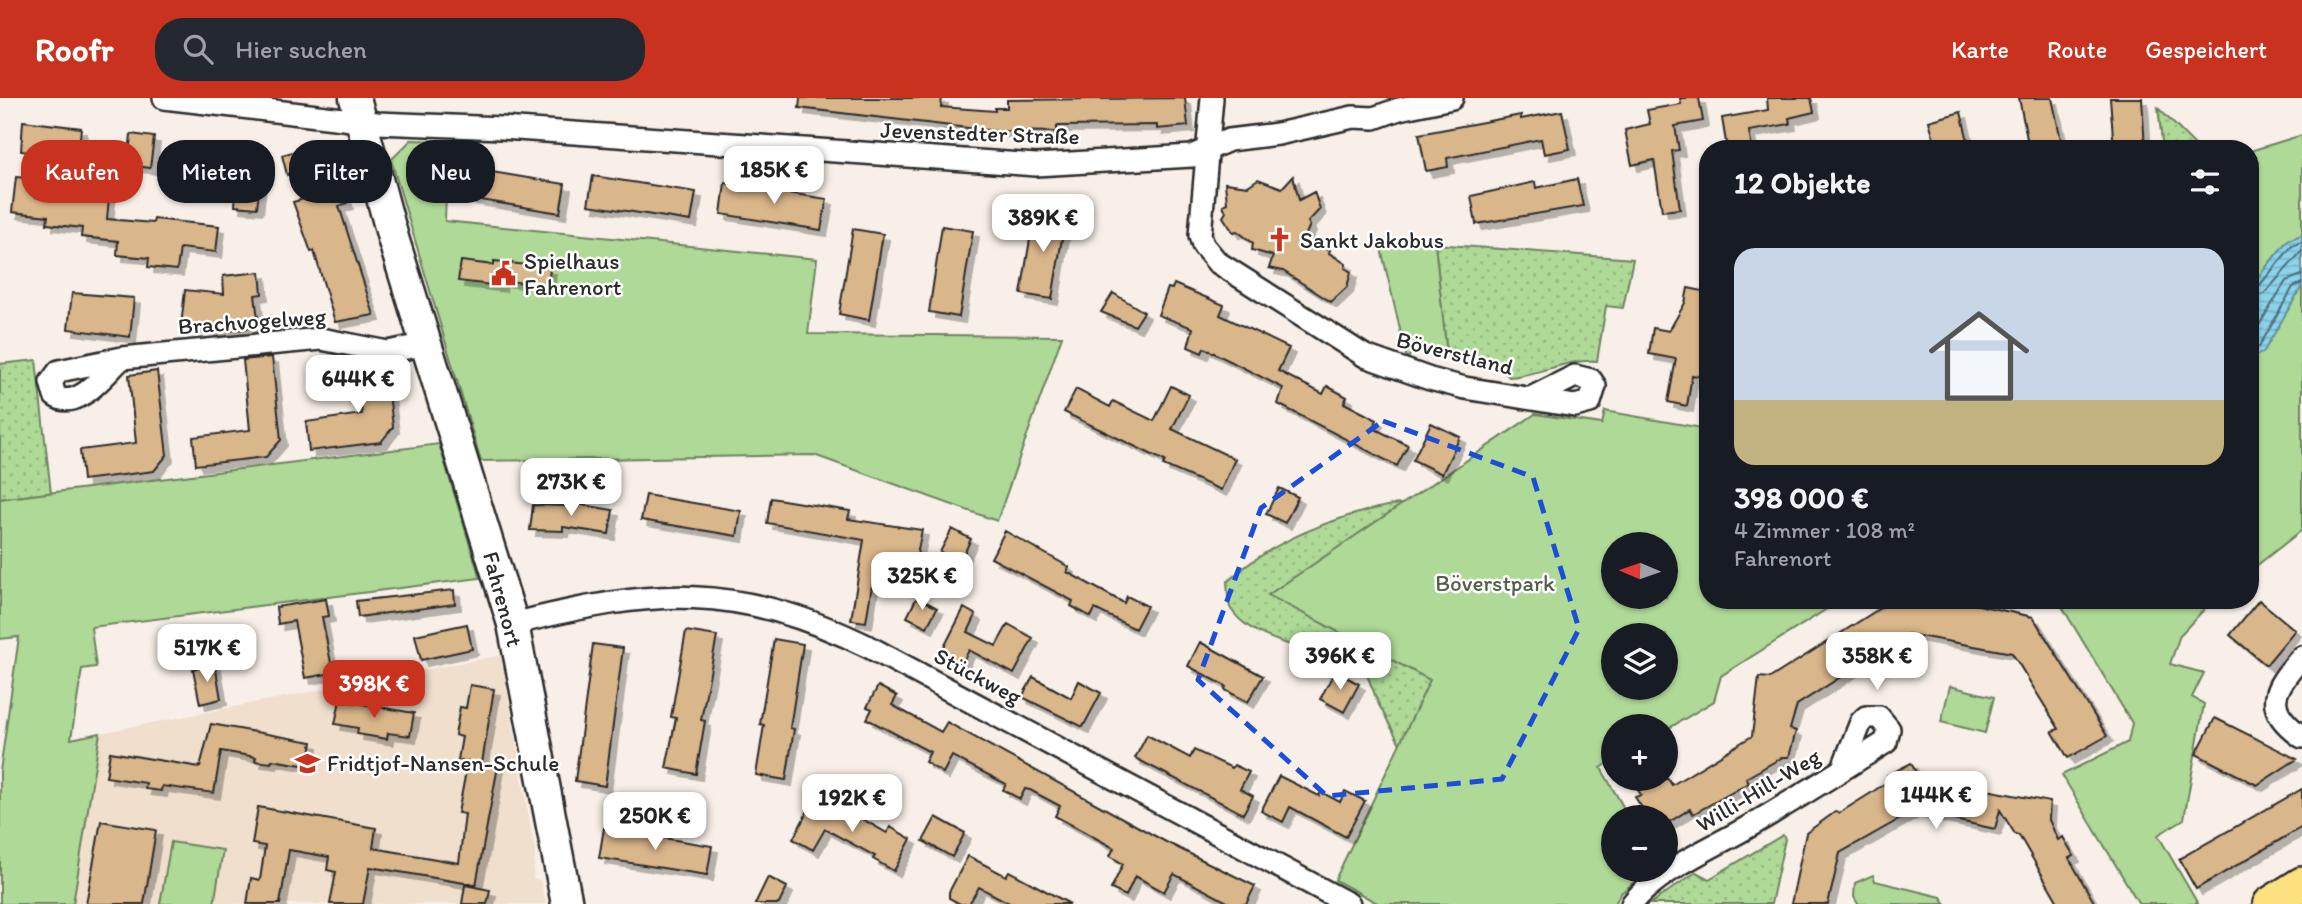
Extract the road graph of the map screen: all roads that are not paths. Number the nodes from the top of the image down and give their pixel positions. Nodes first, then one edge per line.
1 (164, 98) edge
2 (1212, 98) edge
3 (1452, 98) edge
4 (357, 110) edge
5 (1206, 150) junction
6 (426, 344) junction
7 (121, 358) dead end
8 (1531, 398) dead end
9 (513, 624) junction
10 (2302, 657) edge
11 (2302, 737) edge
12 (1842, 770) dead end
13 (2302, 884) edge
14 (567, 904) edge
15 (1349, 904) edge
16 (1632, 904) edge
17 (2270, 904) edge

1 - 4 street, Jevenstedter Straße
2 - 5 street, Böverstland
3 - 5 street, Jevenstedter Straße
4 - 5 street, Jevenstedter Straße
4 - 6 street, Fahrenort
5 - 8 street, Böverstland
6 - 7 street, Brachvogelweg
6 - 9 street, Fahrenort
9 - 14 street, Fahrenort
9 - 15 street, Stückweg
10 - 11 street
12 - 16 street, Willi-Hill-Weg
13 - 17 main road

